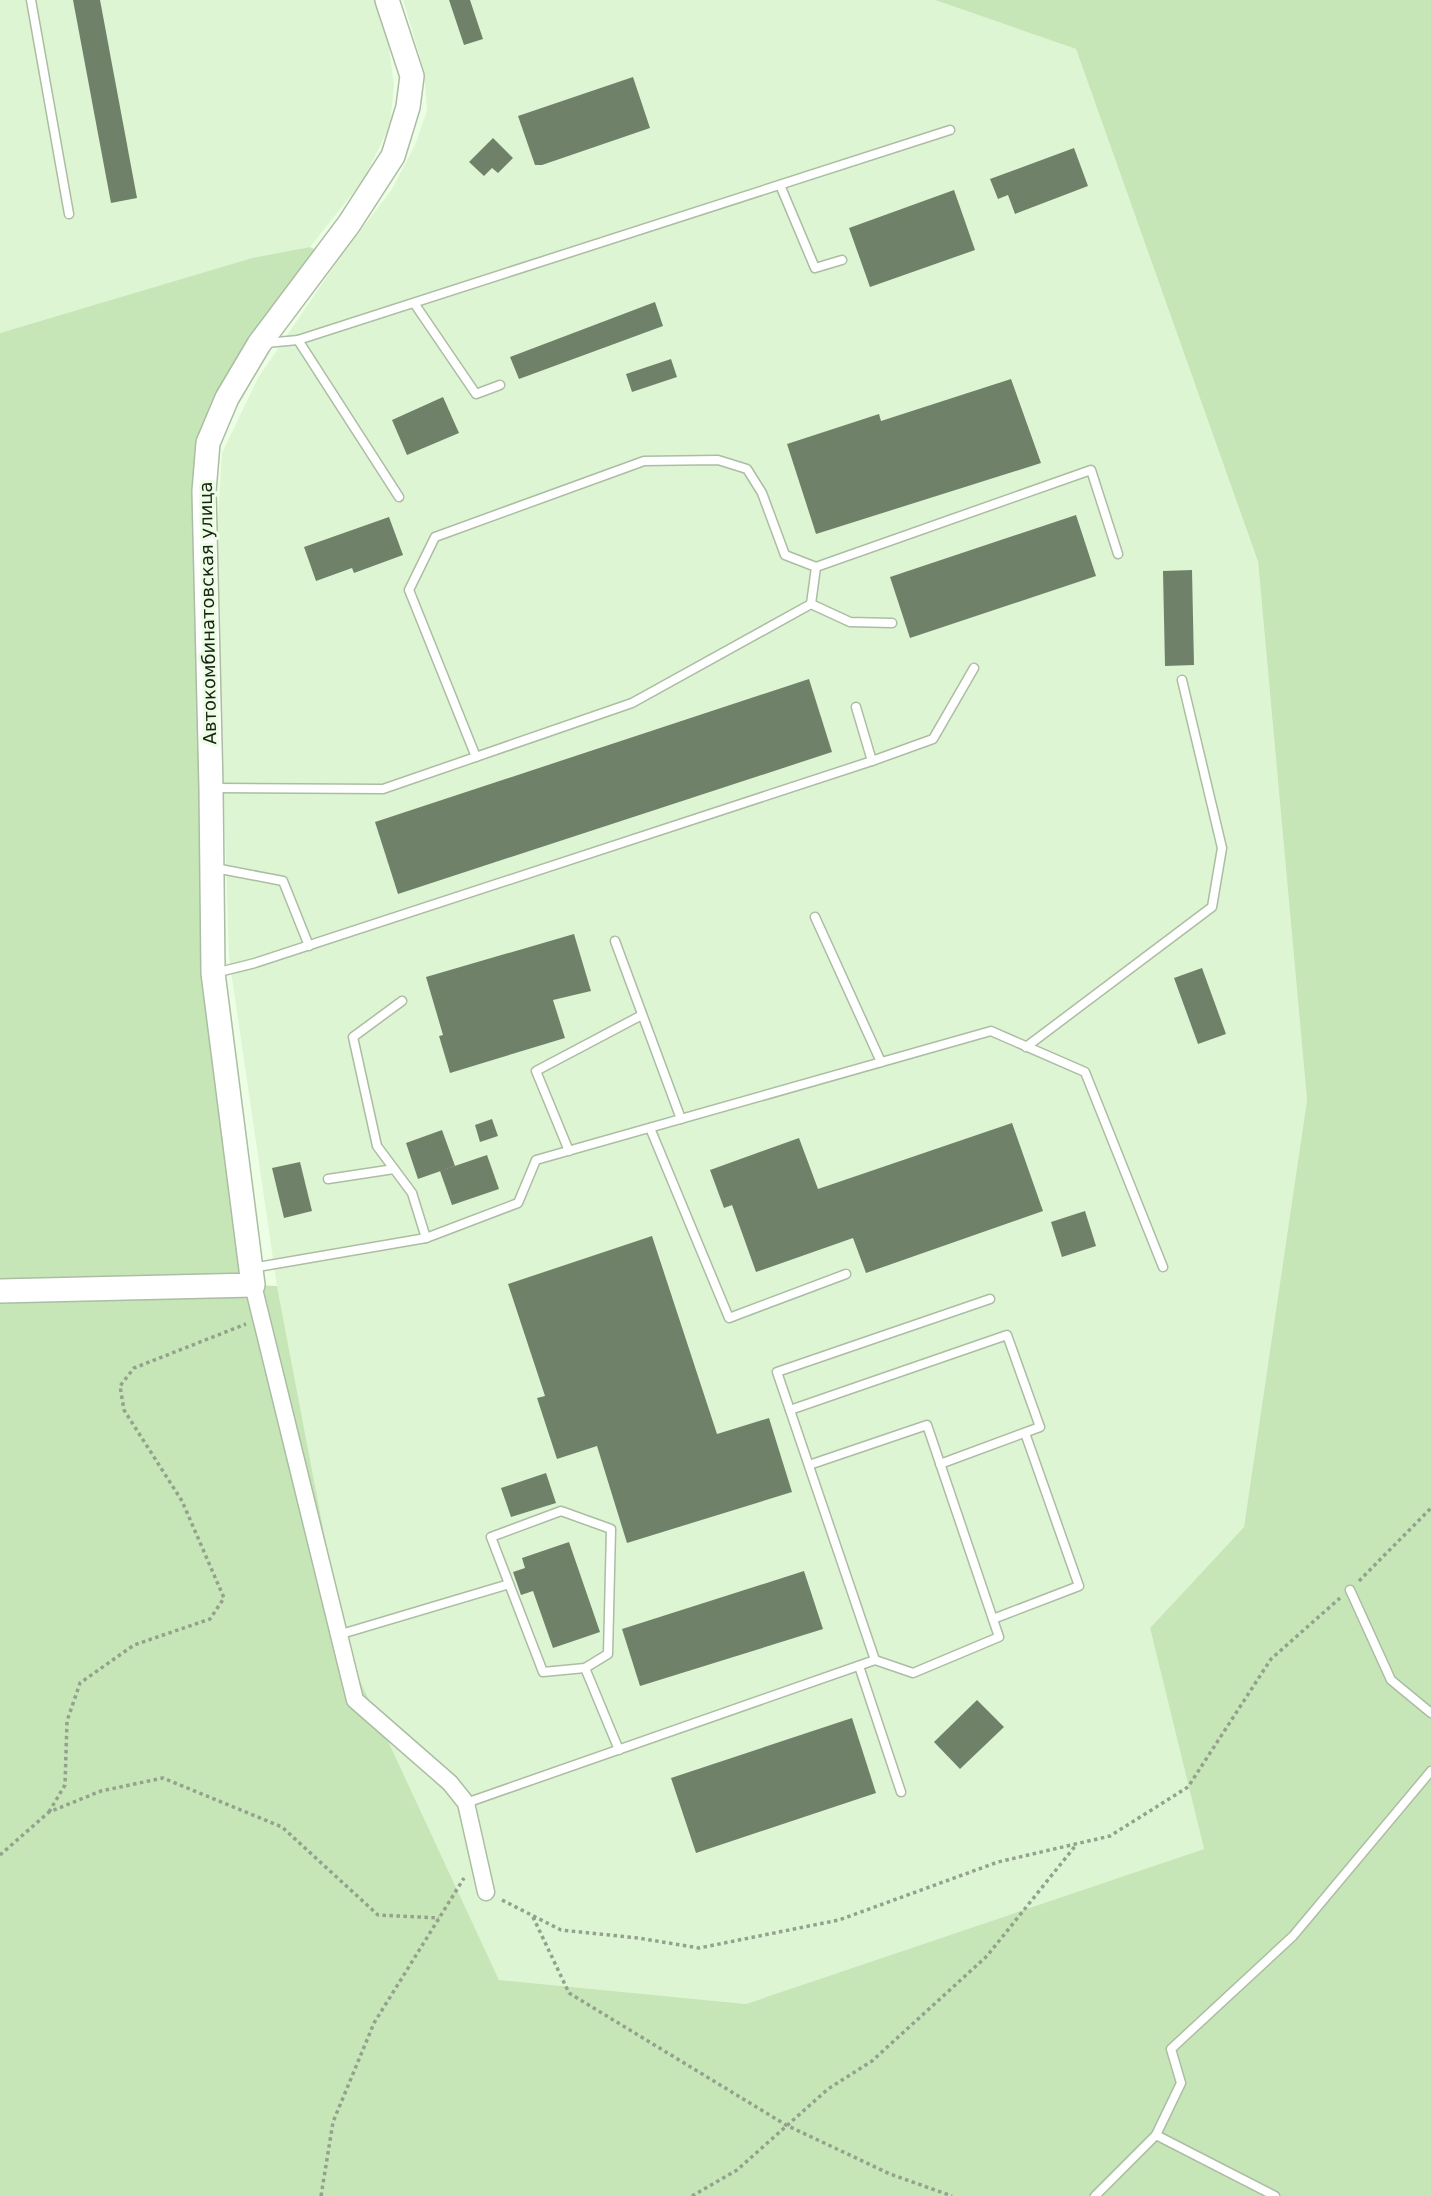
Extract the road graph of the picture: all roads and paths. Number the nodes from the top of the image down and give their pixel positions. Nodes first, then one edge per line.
1 (31, 0) edge
2 (387, 0) edge
3 (950, 130) dead end
4 (780, 185) junction
5 (69, 214) dead end
6 (842, 260) dead end
7 (414, 303) junction
8 (298, 340) junction
9 (259, 344) junction
10 (500, 385) dead end
11 (399, 497) dead end
12 (1118, 554) dead end
13 (816, 567) junction
14 (811, 604) junction
15 (892, 623) dead end
16 (974, 668) dead end
17 (1182, 680) dead end
18 (856, 707) dead end
19 (476, 757) junction
20 (872, 761) junction
21 (211, 788) junction
22 (212, 868) junction
23 (815, 917) dead end
24 (615, 941) dead end
25 (309, 946) junction
26 (213, 973) junction
27 (402, 1001) dead end
28 (642, 1015) junction
29 (1026, 1047) junction
30 (881, 1062) junction
31 (681, 1119) junction
32 (650, 1128) junction
33 (569, 1151) junction
34 (394, 1169) junction
35 (328, 1180) dead end
36 (426, 1238) junction
37 (1163, 1268) dead end
38 (846, 1274) dead end
39 (252, 1277) junction
40 (0, 1291) edge
41 (990, 1299) dead end
42 (261, 1319) junction
43 (790, 1410) junction
44 (1025, 1433) junction
45 (940, 1464) junction
46 (809, 1465) junction
47 (1431, 1508) edge
48 (509, 1584) junction
49 (1350, 1590) junction
50 (993, 1619) junction
51 (338, 1635) junction
52 (875, 1660) junction
53 (859, 1666) junction
54 (585, 1668) junction
55 (1431, 1713) edge
56 (619, 1750) junction
57 (1431, 1771) edge
58 (901, 1791) dead end
59 (466, 1803) junction
60 (49, 1812) junction
61 (1077, 1843) junction
62 (478, 1855) junction
63 (0, 1856) edge
64 (486, 1892) joint
65 (533, 1916) junction
66 (439, 1918) junction
67 (786, 2125) junction
68 (1156, 2134) junction
69 (321, 2196) edge
70 (692, 2196) edge
71 (952, 2196) edge
72 (1095, 2196) edge
73 (1275, 2196) edge

1 - 5 lane
2 - 9 street, Автокомбинатовская улица
3 - 4 lane
4 - 6 lane
4 - 7 lane
7 - 8 lane
7 - 10 lane
8 - 9 lane
8 - 11 lane
9 - 21 street, Автокомбинатовская улица
12 - 13 lane
13 - 14 lane
13 - 19 lane
14 - 15 lane
14 - 19 lane
16 - 20 lane
17 - 29 lane
18 - 20 lane
19 - 21 lane
20 - 25 lane
21 - 22 street, Автокомбинатовская улица
22 - 25 lane
22 - 26 street, Автокомбинатовская улица
23 - 30 lane
24 - 28 lane
25 - 26 lane
26 - 39 street, Автокомбинатовская улица
27 - 34 lane
28 - 31 lane
28 - 33 lane
29 - 30 lane
29 - 37 lane
30 - 31 lane
31 - 32 lane
32 - 33 lane
32 - 38 lane
33 - 36 lane
34 - 35 lane
34 - 36 lane
36 - 39 lane
39 - 40 street
39 - 42 street
41 - 43 lane
42 - 51 street
42 - 60 path
43 - 44 lane
43 - 46 lane
44 - 45 lane
44 - 50 lane
45 - 46 lane
45 - 50 lane
46 - 52 lane
47 - 49 path
48 - 51 lane
48 - 54 lane
48 - 54 lane
49 - 55 lane
49 - 61 path
50 - 52 lane
51 - 59 street
52 - 53 lane
53 - 56 lane
53 - 58 lane
54 - 56 lane
56 - 59 lane
57 - 68 lane
59 - 62 street
60 - 63 path
60 - 66 path
61 - 65 path
61 - 67 path
62 - 64 street
62 - 66 path
64 - 65 path
65 - 67 path
66 - 69 path
67 - 70 path
67 - 71 path
68 - 72 lane
68 - 73 lane

